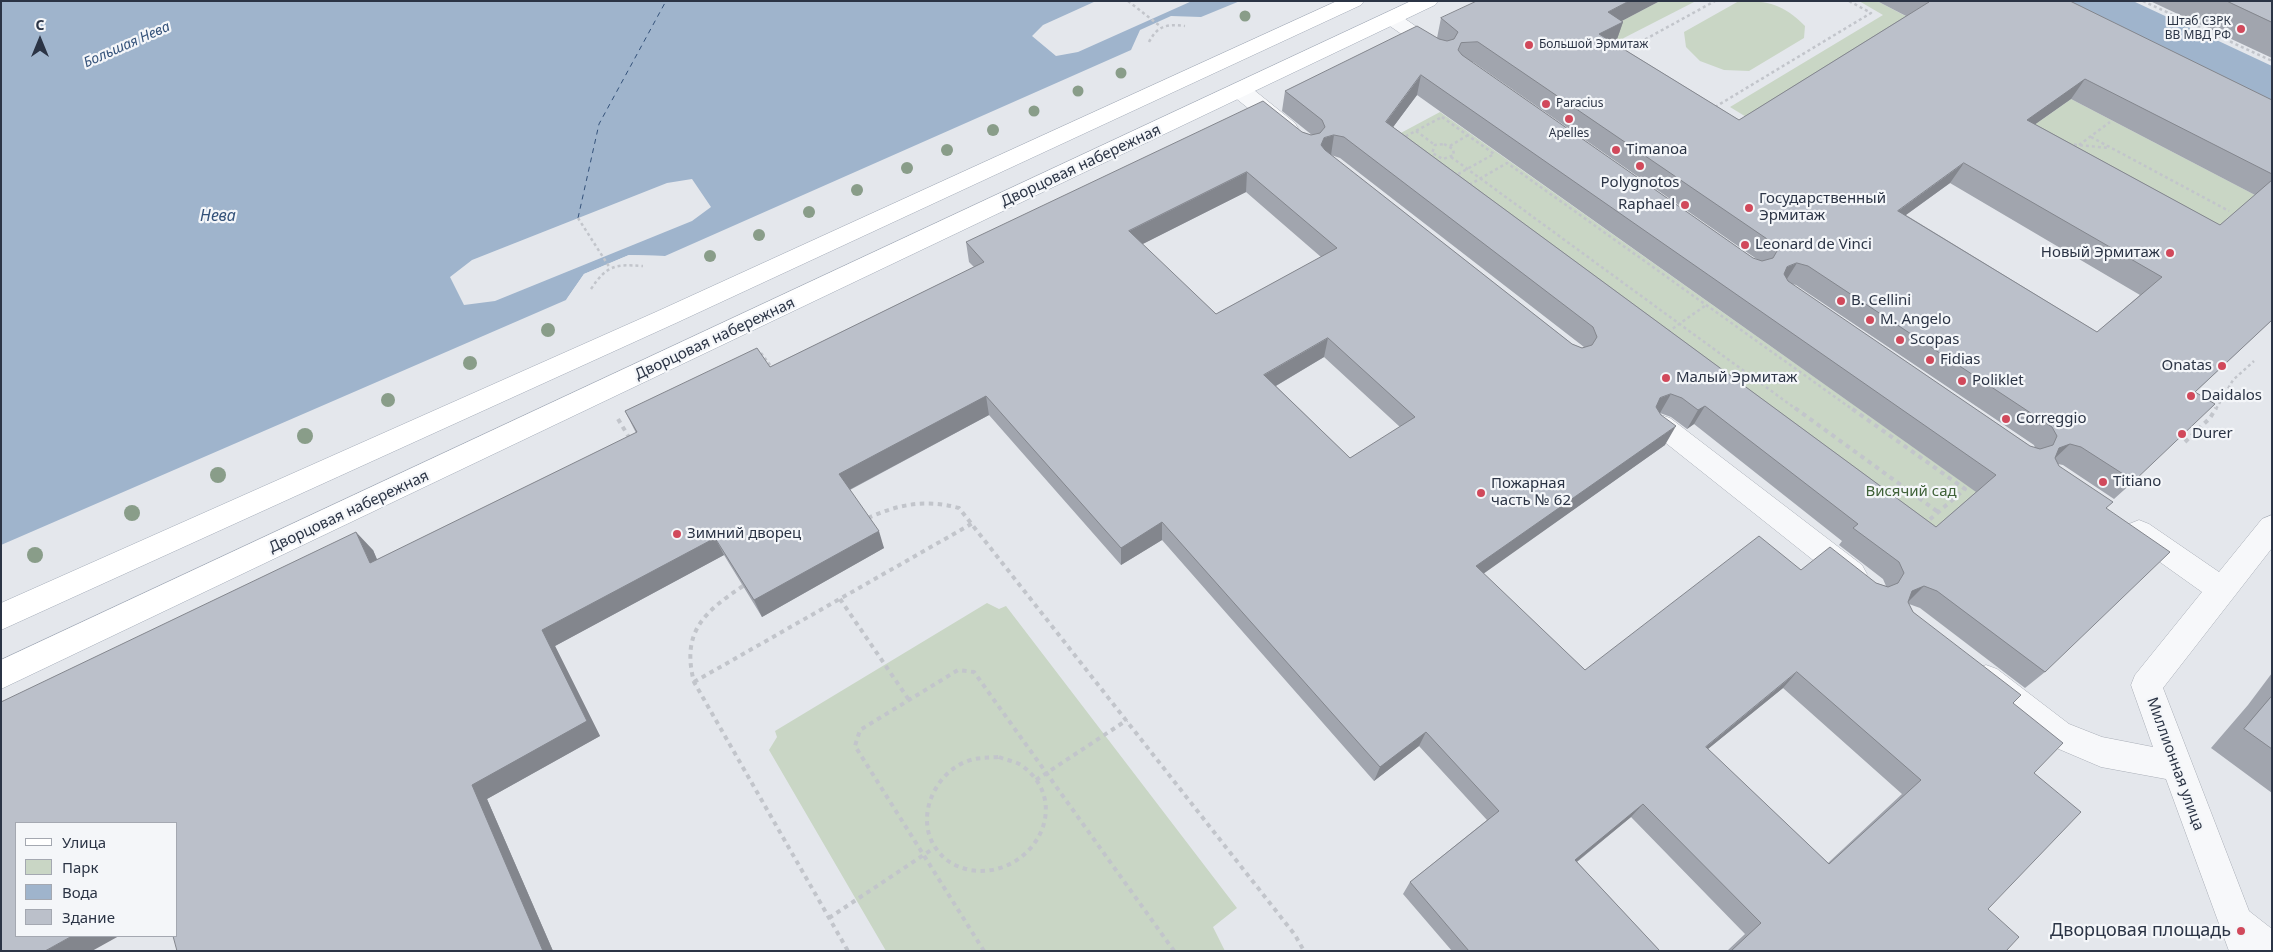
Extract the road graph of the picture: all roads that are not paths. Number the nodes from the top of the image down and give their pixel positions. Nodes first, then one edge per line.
1 (1354, 1) edge
2 (1428, 1) edge
3 (1391, 18) junction
4 (1442, 54) edge
5 (1241, 91) junction
6 (1302, 141) edge
7 (1661, 425) edge
8 (2119, 518) edge
9 (2272, 527) edge
10 (1871, 589) edge
11 (2222, 590) junction
12 (1, 617) edge
13 (1967, 665) edge
14 (1, 676) edge
15 (2176, 766) junction
16 (2240, 935) edge
17 (2272, 951) edge

1 - 12 main road
2 - 3 main road, Дворцовая набережная
3 - 4 street
3 - 5 main road, Дворцовая набережная
5 - 6 street
5 - 14 main road, Дворцовая набережная
7 - 10 street
8 - 11 street
9 - 11 street, Миллионная улица
11 - 15 street, Миллионная улица
13 - 15 street
15 - 16 street, Миллионная улица
16 - 17 street

